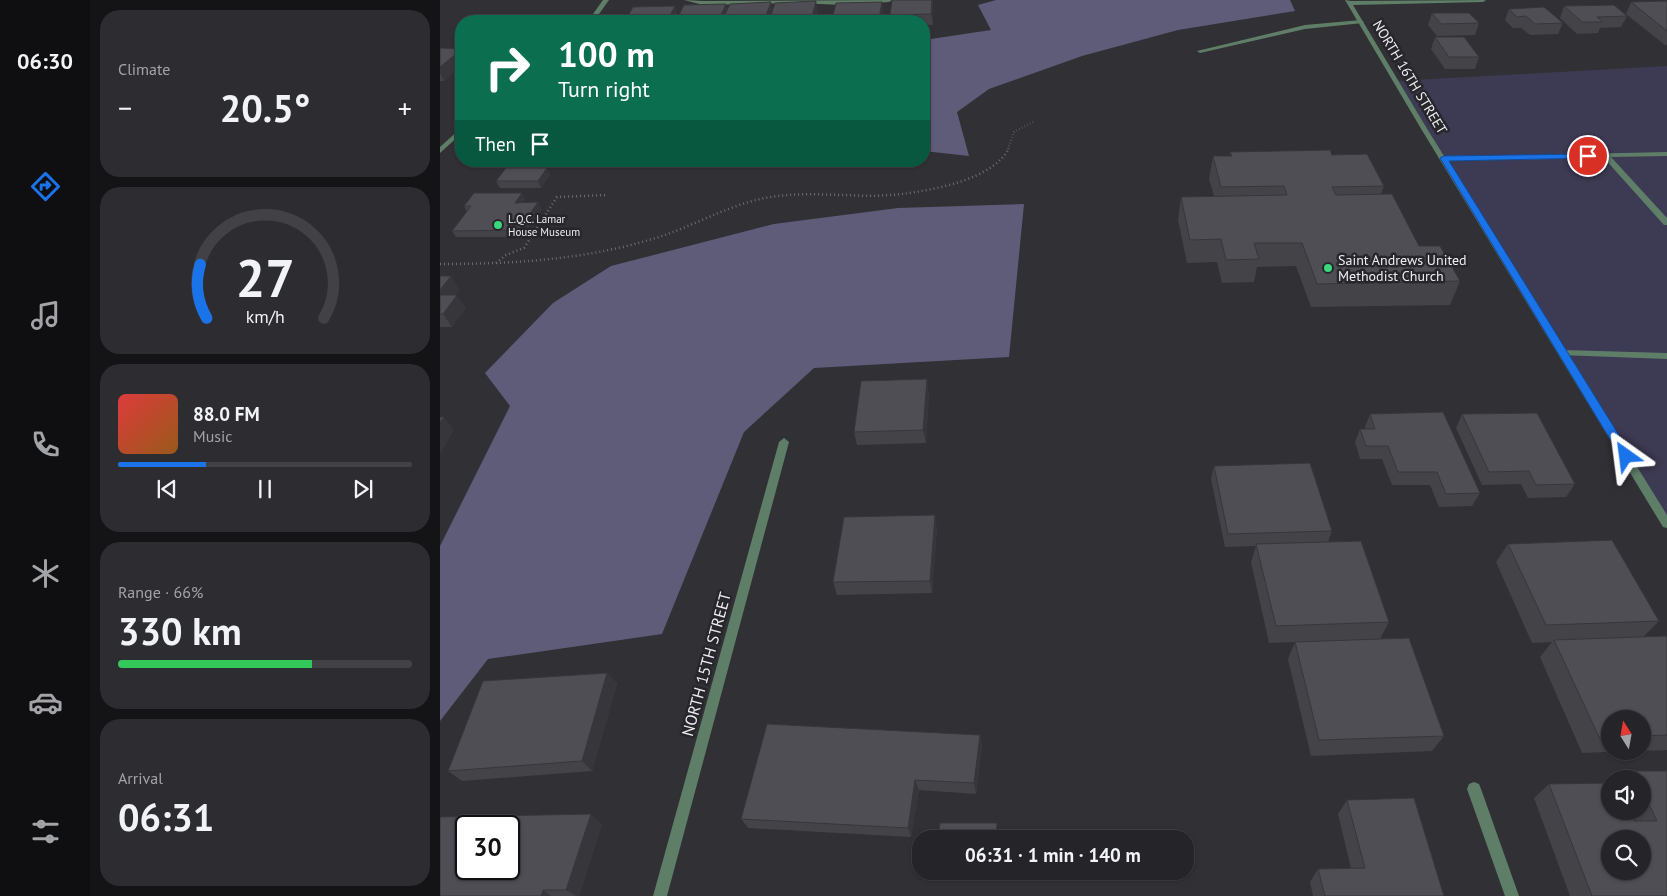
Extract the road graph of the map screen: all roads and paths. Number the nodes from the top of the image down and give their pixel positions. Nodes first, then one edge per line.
1 (606, 0) edge
2 (687, 0) edge
3 (889, 0) edge
4 (1483, 0) edge
5 (1349, 2) edge
6 (595, 15) edge
7 (1361, 22) junction
8 (1200, 51) dead end
9 (1033, 122) dead end
10 (455, 136) edge
11 (440, 151) edge
12 (1667, 154) edge
13 (1606, 156) junction
14 (1444, 158) junction
15 (608, 195) dead end
16 (1667, 223) edge
17 (440, 264) edge
18 (496, 264) junction
19 (1563, 353) junction
20 (1667, 356) edge
21 (784, 442) dead end
22 (1667, 524) edge
23 (1474, 788) dead end
24 (660, 896) edge
25 (1512, 896) edge

1 - 6 street
2 - 3 street
4 - 5 street
5 - 7 street, NORTH 16TH STREET
7 - 8 street
7 - 14 street, NORTH 16TH STREET
9 - 18 path
10 - 11 street
12 - 13 street
13 - 14 street
13 - 16 street
14 - 19 street, NORTH 16TH STREET
15 - 18 path
17 - 18 path
19 - 20 street
19 - 22 street, NORTH 16TH STREET
21 - 24 street, NORTH 15TH STREET
23 - 25 street

